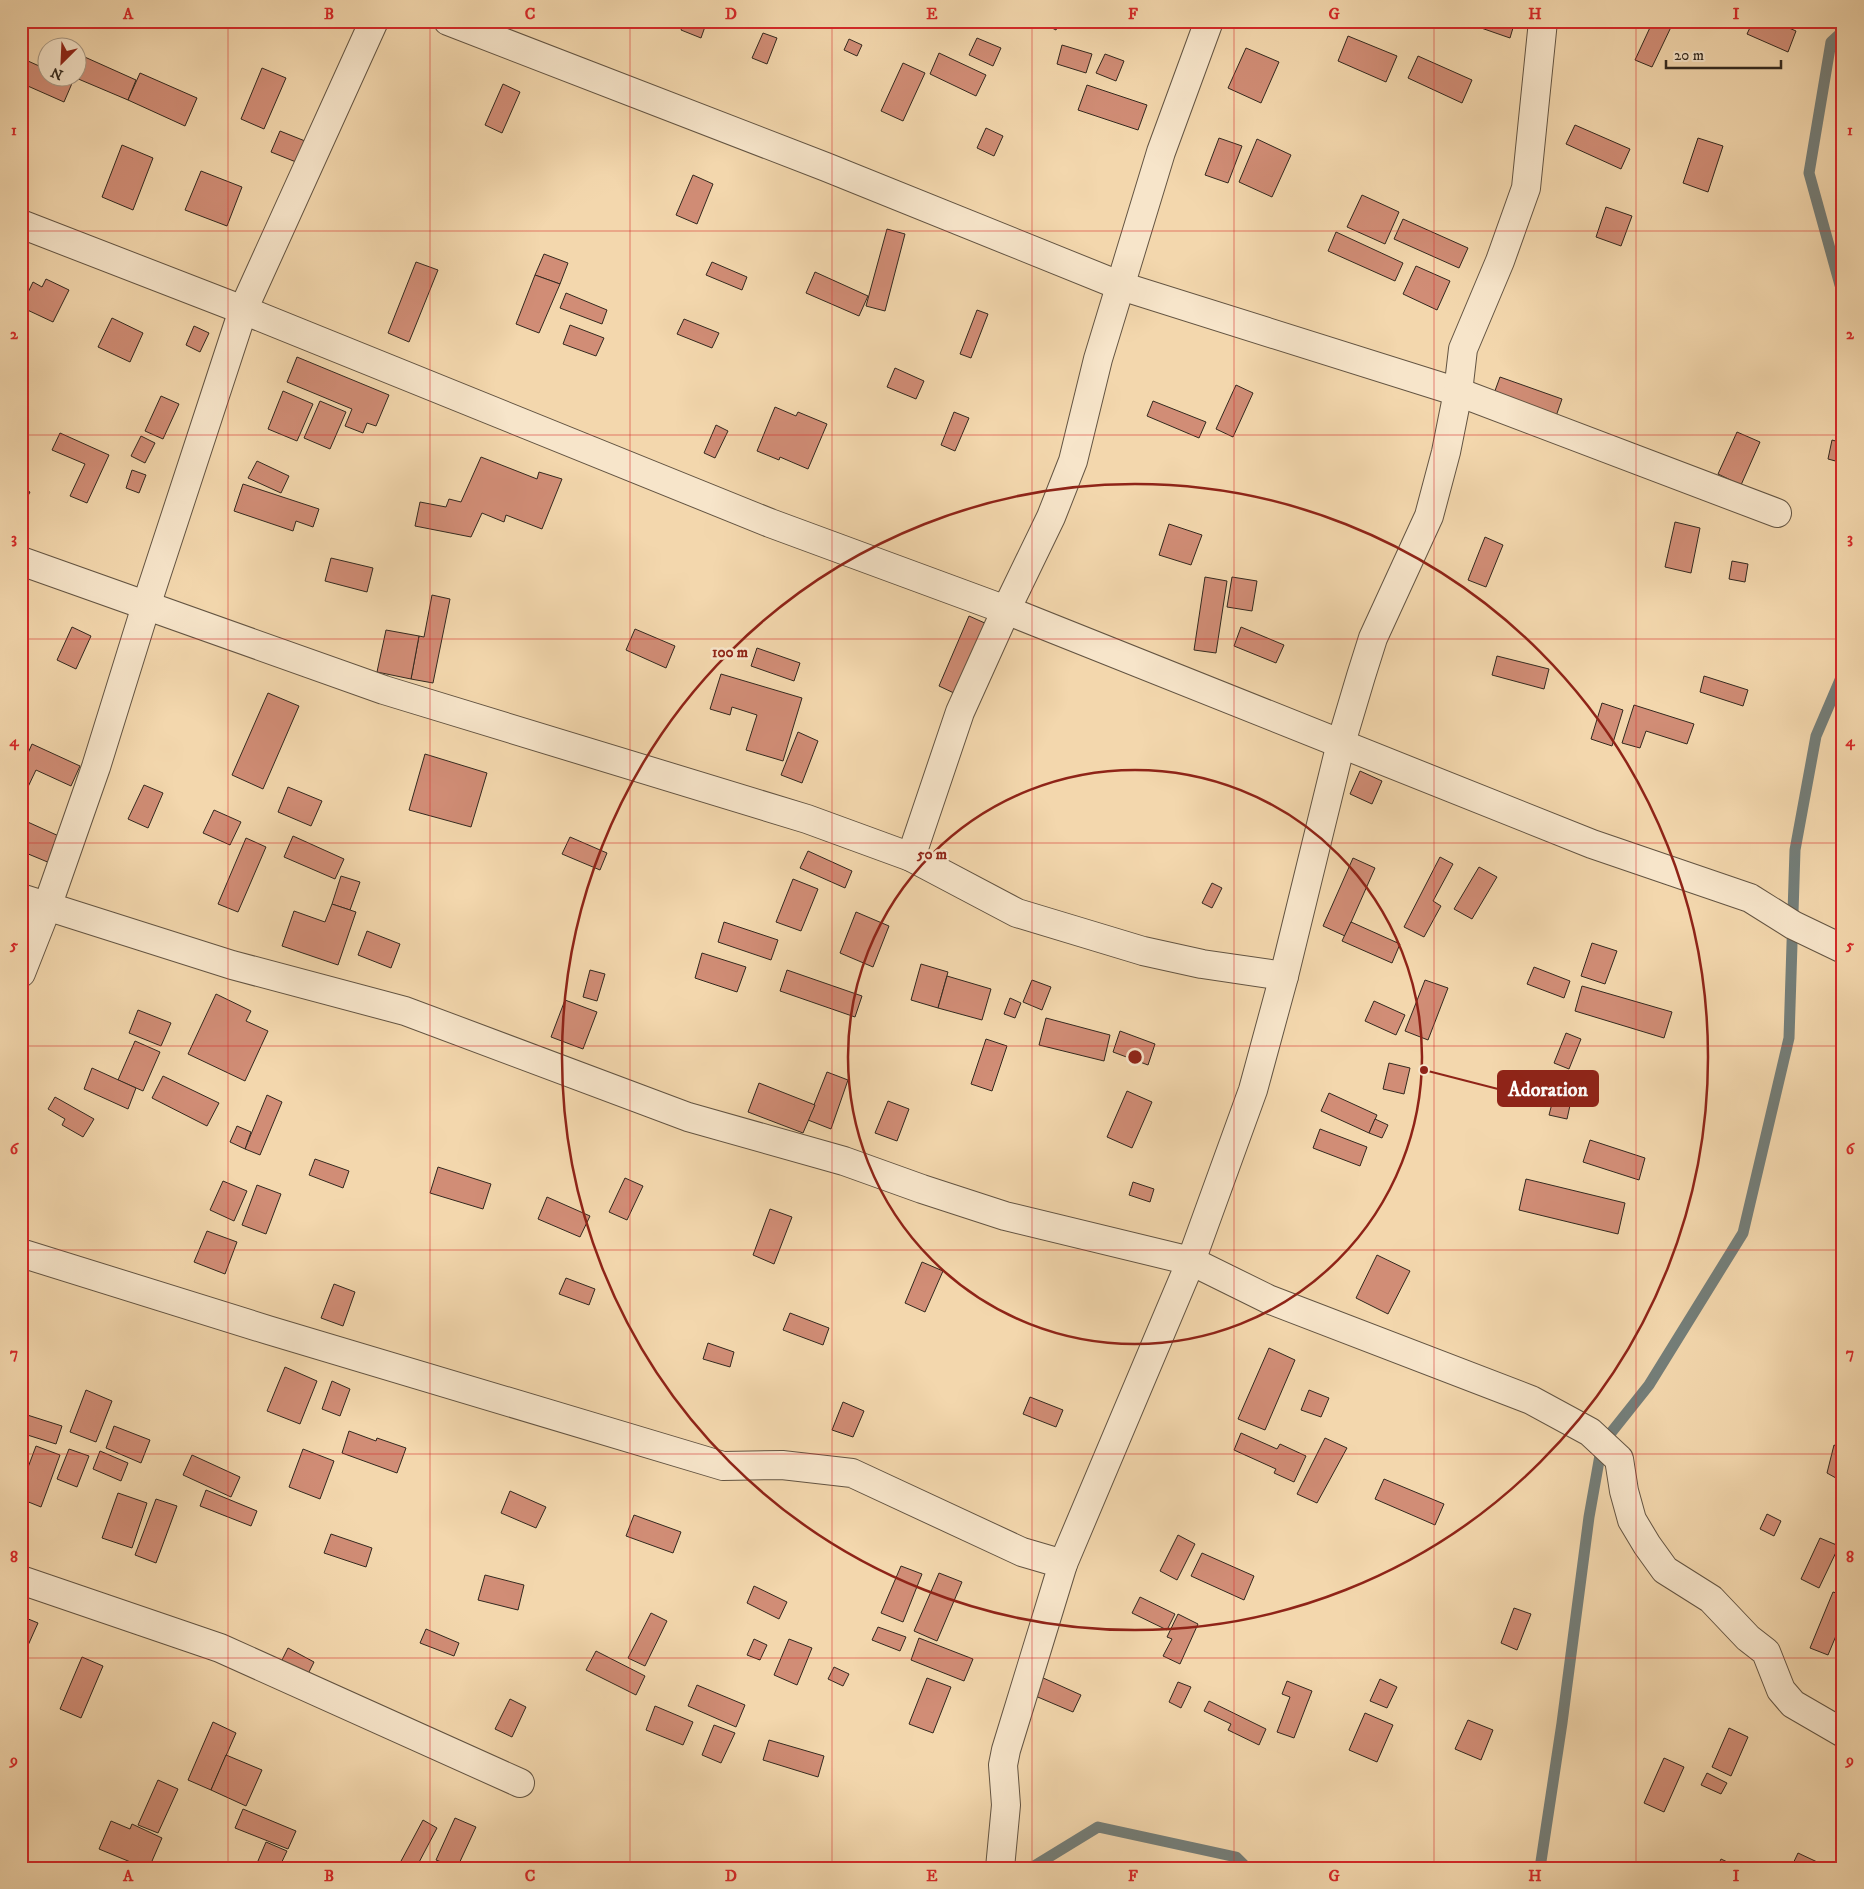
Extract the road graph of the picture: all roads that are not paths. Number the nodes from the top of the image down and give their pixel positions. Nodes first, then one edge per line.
1 (374, 21) edge
2 (448, 21) edge
3 (1209, 21) edge
4 (1543, 21) edge
5 (21, 224) edge
6 (1121, 286) junction
7 (243, 310) junction
8 (1458, 392) junction
9 (1777, 513) dead end
10 (21, 561) edge
11 (146, 606) junction
12 (1006, 610) junction
13 (1341, 743) junction
14 (911, 857) junction
15 (21, 898) edge
16 (47, 907) junction
17 (1843, 949) edge
18 (21, 973) edge
19 (1284, 976) junction
20 (21, 1253) edge
21 (1191, 1261) junction
22 (1063, 1564) junction
23 (21, 1580) edge
24 (1843, 1733) edge
25 (520, 1783) dead end
26 (1000, 1868) edge

1 - 7 street
2 - 6 street
3 - 6 street
4 - 8 street
5 - 7 street
6 - 8 street
6 - 12 street
7 - 11 street
7 - 12 street
8 - 9 street
8 - 13 street
10 - 11 street
11 - 14 street
11 - 16 street
12 - 13 street
12 - 14 street
13 - 17 street
13 - 19 street
14 - 19 street
15 - 16 street
16 - 18 street
16 - 21 street
19 - 21 street
20 - 22 street
21 - 22 street
21 - 24 street
22 - 26 street
23 - 25 street

